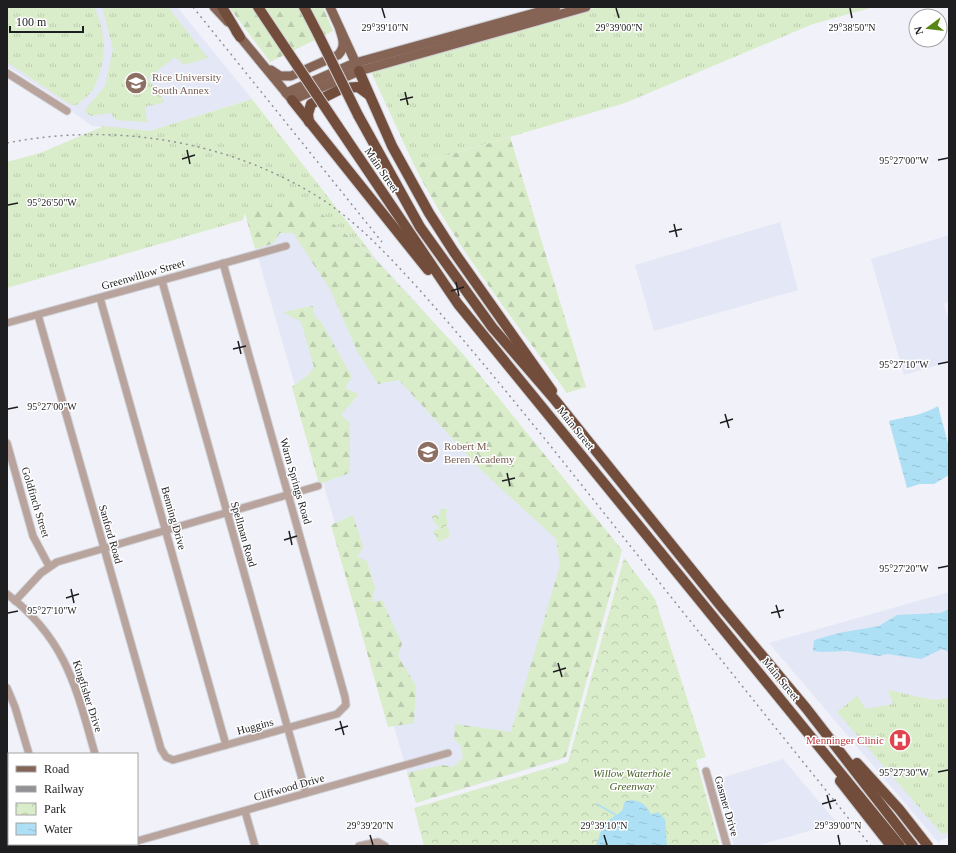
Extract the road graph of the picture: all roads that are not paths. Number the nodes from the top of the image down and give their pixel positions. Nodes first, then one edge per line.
1 (214, 7) edge
2 (222, 7) edge
3 (258, 7) edge
4 (304, 7) edge
5 (330, 7) edge
6 (556, 7) edge
7 (586, 7) edge
8 (513, 24) junction
9 (340, 30) junction
10 (240, 37) junction
11 (265, 66) junction
12 (357, 67) junction
13 (7, 73) edge
14 (16, 78) junction
15 (7, 80) edge
16 (289, 96) junction
17 (370, 97) junction
18 (67, 111) dead end
19 (309, 122) junction
20 (286, 246) dead end
21 (223, 263) junction
22 (162, 280) junction
23 (100, 298) junction
24 (38, 315) junction
25 (467, 315) junction
26 (7, 323) edge
27 (555, 400) junction
28 (7, 443) edge
29 (318, 486) dead end
30 (289, 495) junction
31 (227, 512) junction
32 (165, 530) junction
33 (104, 547) junction
34 (49, 566) junction
35 (7, 594) edge
36 (16, 601) junction
37 (7, 688) edge
38 (346, 705) joint
39 (796, 717) junction
40 (287, 728) junction
41 (226, 745) junction
42 (29, 753) edge
43 (95, 753) edge
44 (448, 753) dead end
45 (843, 756) junction
46 (166, 758) joint
47 (706, 771) dead end
48 (306, 793) junction
49 (245, 811) junction
50 (138, 841) edge
51 (255, 846) edge
52 (358, 846) edge
53 (385, 846) edge
54 (727, 846) edge
55 (891, 846) edge
56 (900, 846) edge
57 (913, 846) edge
58 (928, 846) edge

1 - 10 main road
2 - 10 highway
3 - 25 highway, Main Street, bridge
4 - 27 highway, Main Street, bridge
5 - 9 main road
6 - 8 main road
7 - 8 main road
8 - 12 main road
9 - 11 main road
9 - 12 main road
10 - 11 main road
11 - 16 main road
12 - 16 main road
12 - 17 highway
13 - 14 street
14 - 15 street
14 - 18 street
16 - 19 highway
17 - 19 highway
17 - 27 highway
19 - 25 highway
20 - 21 street, Greenwillow Street
21 - 22 street, Greenwillow Street
21 - 30 street, Warm Springs Road
22 - 23 street, Greenwillow Street
22 - 31 street, Spellman Road
23 - 24 street, Greenwillow Street
23 - 32 street, Benning Drive
24 - 26 street, Greenwillow Street
24 - 33 street, Sanford Road
25 - 39 highway, Main Street
27 - 45 highway, Main Street
28 - 34 street, Goldfinch Street
29 - 30 street
30 - 31 street
30 - 38 street, Warm Springs Road
31 - 32 street
31 - 40 street, Spellman Road
32 - 33 street
32 - 41 street, Benning Drive
33 - 34 street
33 - 46 street, Sanford Road
34 - 36 street
35 - 36 street, Kingfisher Drive
36 - 43 street, Kingfisher Drive
37 - 42 street
38 - 40 street, Huggins
39 - 55 highway
39 - 56 highway, Main Street
40 - 41 street, Huggins
40 - 48 street, Spellman Road
41 - 46 street, Huggins
44 - 48 street, Cliffwood Drive
45 - 57 highway, Main Street
45 - 58 highway
47 - 54 street, Gasmer Drive
48 - 49 street, Cliffwood Drive
49 - 50 street, Cliffwood Drive
49 - 51 street
52 - 53 street

